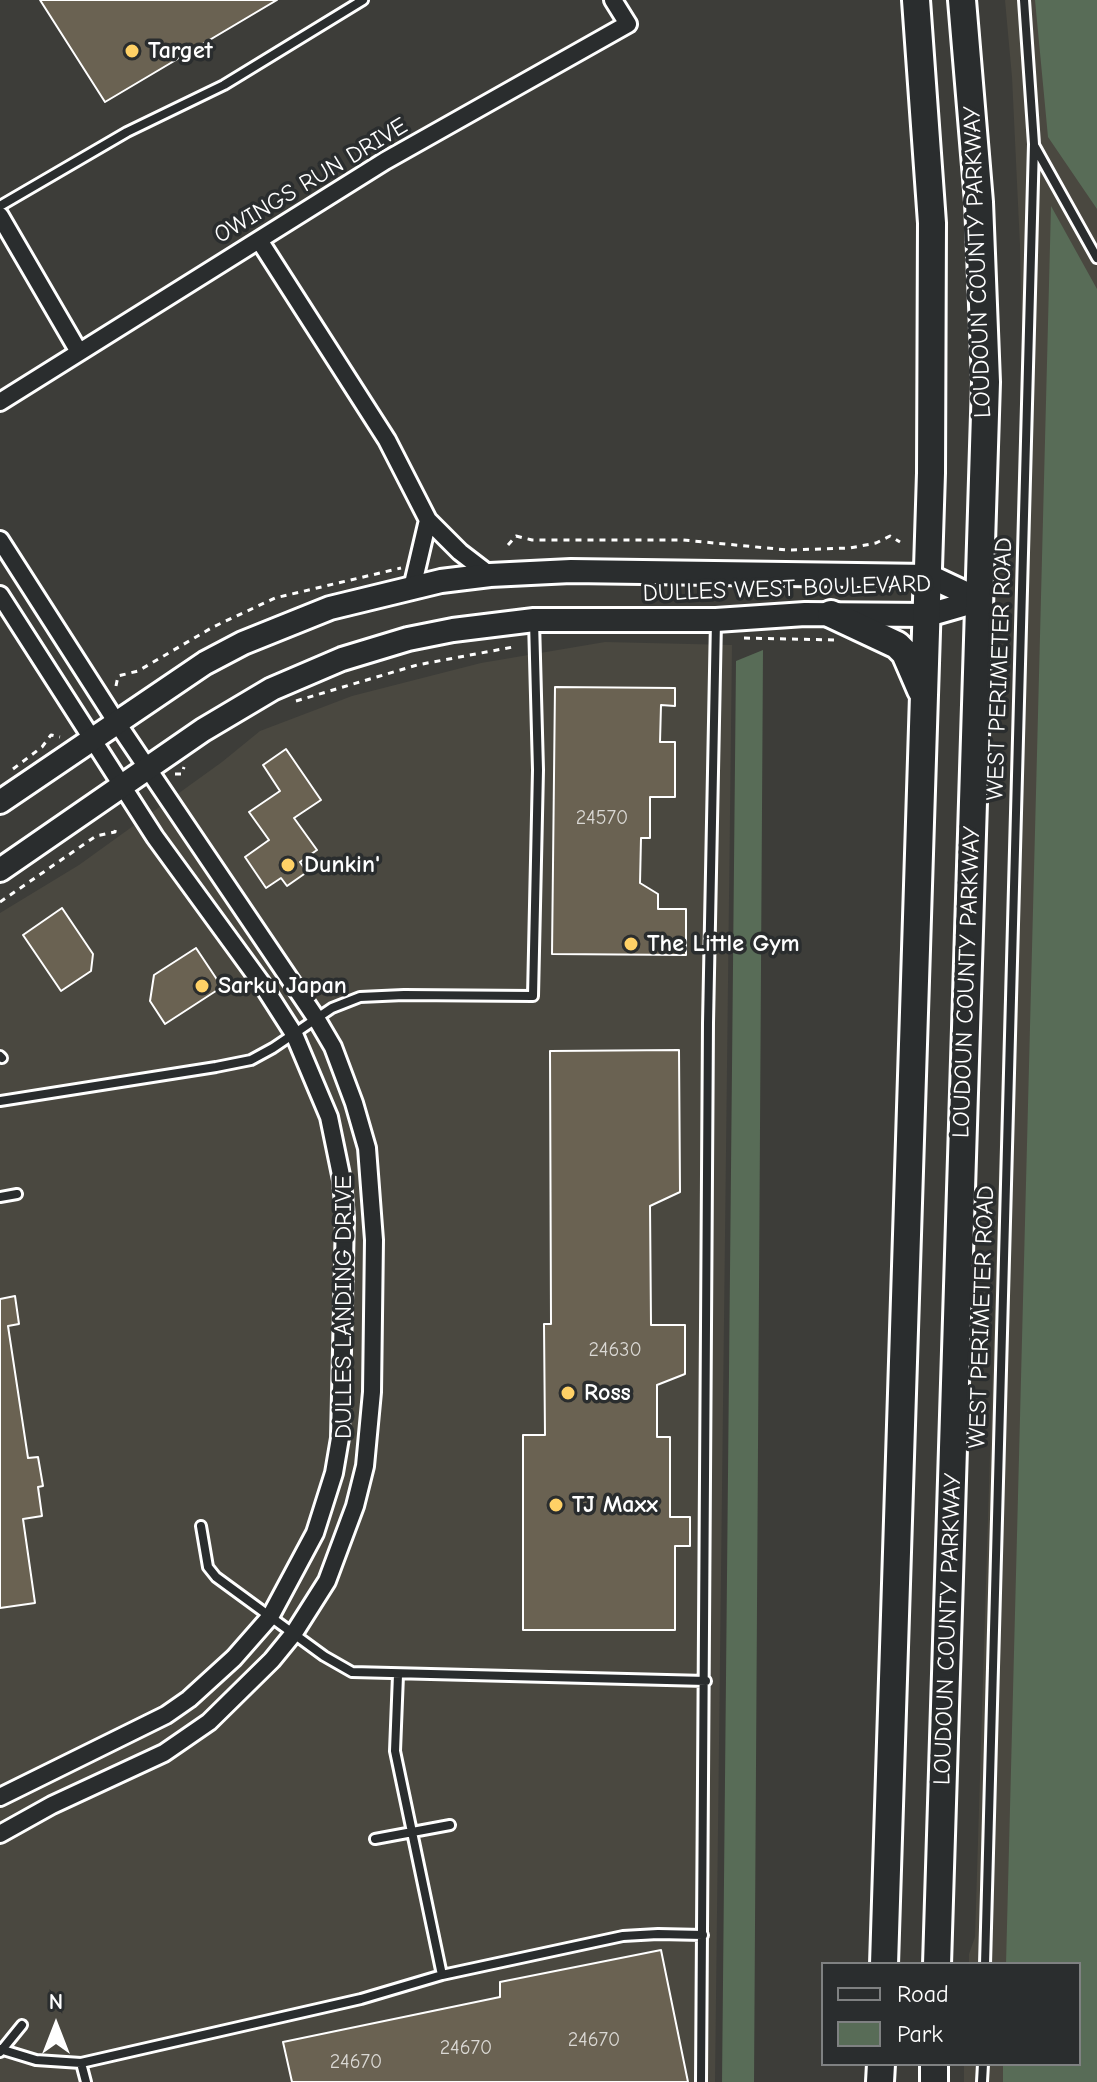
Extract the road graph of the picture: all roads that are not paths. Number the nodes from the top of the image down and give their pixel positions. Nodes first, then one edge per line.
1 (363, 0) edge
2 (613, 0) edge
3 (916, 0) edge
4 (962, 0) edge
5 (1024, 0) edge
6 (1034, 144) junction
7 (0, 206) edge
8 (0, 216) edge
9 (259, 240) junction
10 (1097, 258) edge
11 (79, 352) junction
12 (0, 402) edge
13 (428, 520) junction
14 (0, 540) edge
15 (490, 575) junction
16 (929, 576) junction
17 (412, 588) junction
18 (0, 595) edge
19 (980, 600) junction
20 (831, 614) junction
21 (928, 615) junction
22 (534, 620) junction
23 (716, 620) junction
24 (925, 700) junction
25 (117, 723) junction
26 (92, 740) junction
27 (149, 769) junction
28 (123, 787) junction
29 (0, 802) edge
30 (0, 870) edge
31 (316, 1018) junction
32 (294, 1034) junction
33 (0, 1101) edge
34 (17, 1194) dead end
35 (0, 1197) edge
36 (201, 1526) dead end
37 (270, 1617) junction
38 (294, 1633) junction
39 (398, 1675) junction
40 (706, 1681) junction
41 (0, 1797) edge
42 (450, 1825) dead end
43 (412, 1832) junction
44 (0, 1834) edge
45 (375, 1839) dead end
46 (703, 1935) junction
47 (884, 1962) edge
48 (937, 1962) edge
49 (985, 1962) edge
50 (442, 1975) junction
51 (22, 2025) dead end
52 (0, 2050) edge
53 (81, 2063) junction
54 (86, 2082) edge
55 (701, 2082) edge

1 - 7 lane
2 - 9 street, OWINGS RUN DRIVE
3 - 16 main road, LOUDOUN COUNTY PARKWAY
4 - 19 main road, LOUDOUN COUNTY PARKWAY
5 - 6 lane, WEST PERIMETER ROAD
6 - 10 lane
6 - 49 lane, WEST PERIMETER ROAD
8 - 11 street
9 - 11 street, OWINGS RUN DRIVE
9 - 13 street
11 - 12 street, OWINGS RUN DRIVE
13 - 15 street
13 - 17 street
14 - 25 street, DULLES LANDING DRIVE
15 - 16 street, DULLES WEST BOULEVARD
15 - 17 street, DULLES WEST BOULEVARD
16 - 19 street, DULLES WEST BOULEVARD
16 - 21 main road, LOUDOUN COUNTY PARKWAY
17 - 25 street, DULLES WEST BOULEVARD
18 - 26 street, DULLES LANDING DRIVE
19 - 21 street, DULLES WEST BOULEVARD
19 - 48 main road, LOUDOUN COUNTY PARKWAY
20 - 21 street, DULLES WEST BOULEVARD
20 - 23 street, DULLES WEST BOULEVARD
20 - 24 main road
21 - 24 main road, LOUDOUN COUNTY PARKWAY
22 - 23 street, DULLES WEST BOULEVARD
22 - 27 street, DULLES WEST BOULEVARD
22 - 31 lane
23 - 40 lane
24 - 47 main road, LOUDOUN COUNTY PARKWAY
25 - 26 street, DULLES WEST BOULEVARD
25 - 27 street, DULLES LANDING DRIVE
26 - 28 street, DULLES LANDING DRIVE
26 - 29 street, DULLES WEST BOULEVARD
27 - 28 street, DULLES WEST BOULEVARD
27 - 31 street, DULLES LANDING DRIVE
28 - 30 street, DULLES WEST BOULEVARD
28 - 32 street, DULLES LANDING DRIVE
31 - 32 lane
31 - 38 street, DULLES LANDING DRIVE
32 - 33 lane
32 - 37 street, DULLES LANDING DRIVE
34 - 35 lane
36 - 37 lane
37 - 38 lane
37 - 41 street, DULLES LANDING DRIVE
38 - 39 lane
38 - 44 street, DULLES LANDING DRIVE
39 - 40 lane
39 - 43 lane
40 - 46 lane
42 - 43 lane
43 - 45 lane
43 - 50 lane
46 - 50 lane
46 - 55 lane
50 - 53 lane
51 - 52 lane
52 - 53 lane
53 - 54 lane

